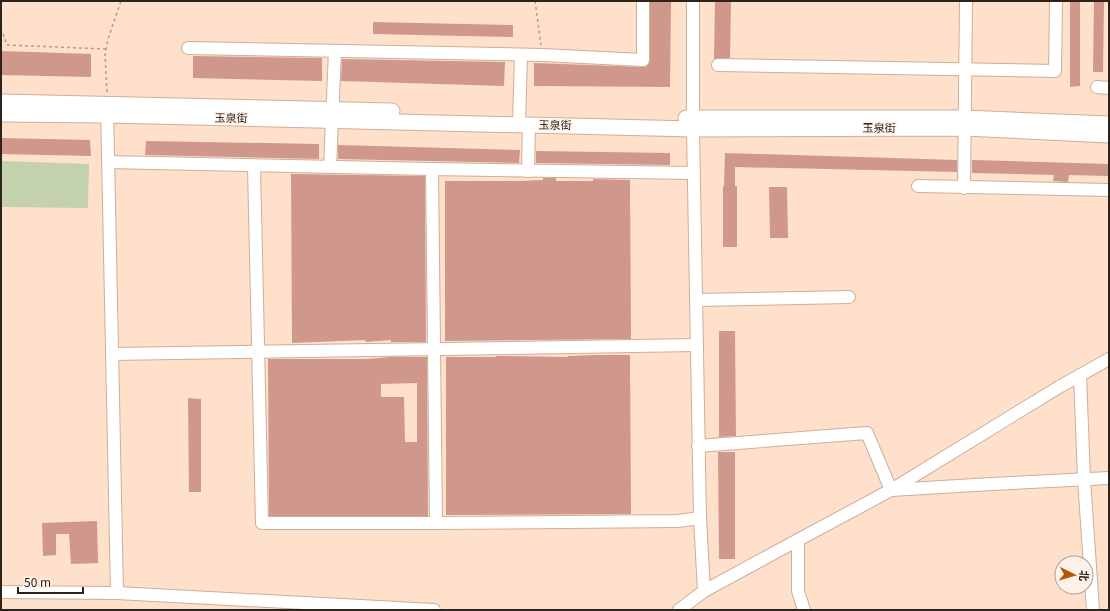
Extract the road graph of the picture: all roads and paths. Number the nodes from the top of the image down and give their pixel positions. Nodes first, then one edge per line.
1 (121, 1) edge
2 (535, 1) edge
3 (643, 1) edge
4 (693, 1) edge
5 (966, 1) edge
6 (1056, 1) edge
7 (1, 28) edge
8 (188, 48) dead end
9 (106, 49) junction
10 (335, 51) junction
11 (521, 54) junction
12 (543, 55) junction
13 (718, 65) dead end
14 (965, 70) junction
15 (1, 102) edge
16 (107, 109) junction
17 (1, 114) edge
18 (332, 115) junction
19 (523, 121) junction
20 (693, 123) junction
21 (964, 123) junction
22 (1109, 124) edge
23 (1109, 135) edge
24 (108, 162) junction
25 (254, 166) junction
26 (330, 167) junction
27 (432, 169) junction
28 (528, 171) junction
29 (694, 173) junction
30 (918, 186) dead end
31 (964, 188) junction
32 (1109, 190) edge
33 (849, 297) dead end
34 (696, 300) junction
35 (697, 345) junction
36 (433, 349) junction
37 (257, 352) junction
38 (112, 354) junction
39 (1109, 359) edge
40 (1080, 375) junction
41 (698, 446) junction
42 (1109, 478) edge
43 (1084, 479) junction
44 (891, 490) junction
45 (700, 518) junction
46 (436, 523) junction
47 (798, 540) junction
48 (704, 591) junction
49 (1, 592) edge
50 (117, 593) junction
51 (224, 604) edge
52 (434, 610) edge
53 (678, 610) edge
54 (804, 610) edge
55 (1093, 610) edge

1 - 9 path
2 - 12 path
3 - 12 street
4 - 20 street
5 - 14 street
6 - 14 street
7 - 9 path
8 - 10 street
9 - 16 path
10 - 11 street
10 - 18 street
11 - 12 street
11 - 19 street
13 - 14 street
14 - 21 street
15 - 16 main road, 玉泉街
16 - 17 main road, 玉泉街
16 - 18 main road, 玉泉街
16 - 24 street
18 - 19 main road, 玉泉街
18 - 26 street
19 - 20 main road, 玉泉街
19 - 28 street
20 - 21 main road, 玉泉街
20 - 29 street
21 - 22 main road, 玉泉街
21 - 23 main road, 玉泉街
21 - 31 street
24 - 25 street
24 - 38 street
25 - 26 street
25 - 37 street
26 - 27 street
27 - 28 street
27 - 36 street
28 - 29 street
29 - 34 street
30 - 31 street
31 - 32 street
33 - 34 street
34 - 35 street
35 - 36 street
35 - 41 street
36 - 37 street
36 - 46 street
37 - 38 street
37 - 46 street
38 - 50 street
39 - 40 street
40 - 43 street
40 - 44 street
41 - 44 street
41 - 45 street
42 - 43 street
43 - 44 street
43 - 55 street
44 - 47 street
45 - 46 street
45 - 48 street
47 - 48 street
47 - 54 street
48 - 53 street
49 - 50 street
50 - 51 street
51 - 52 street

